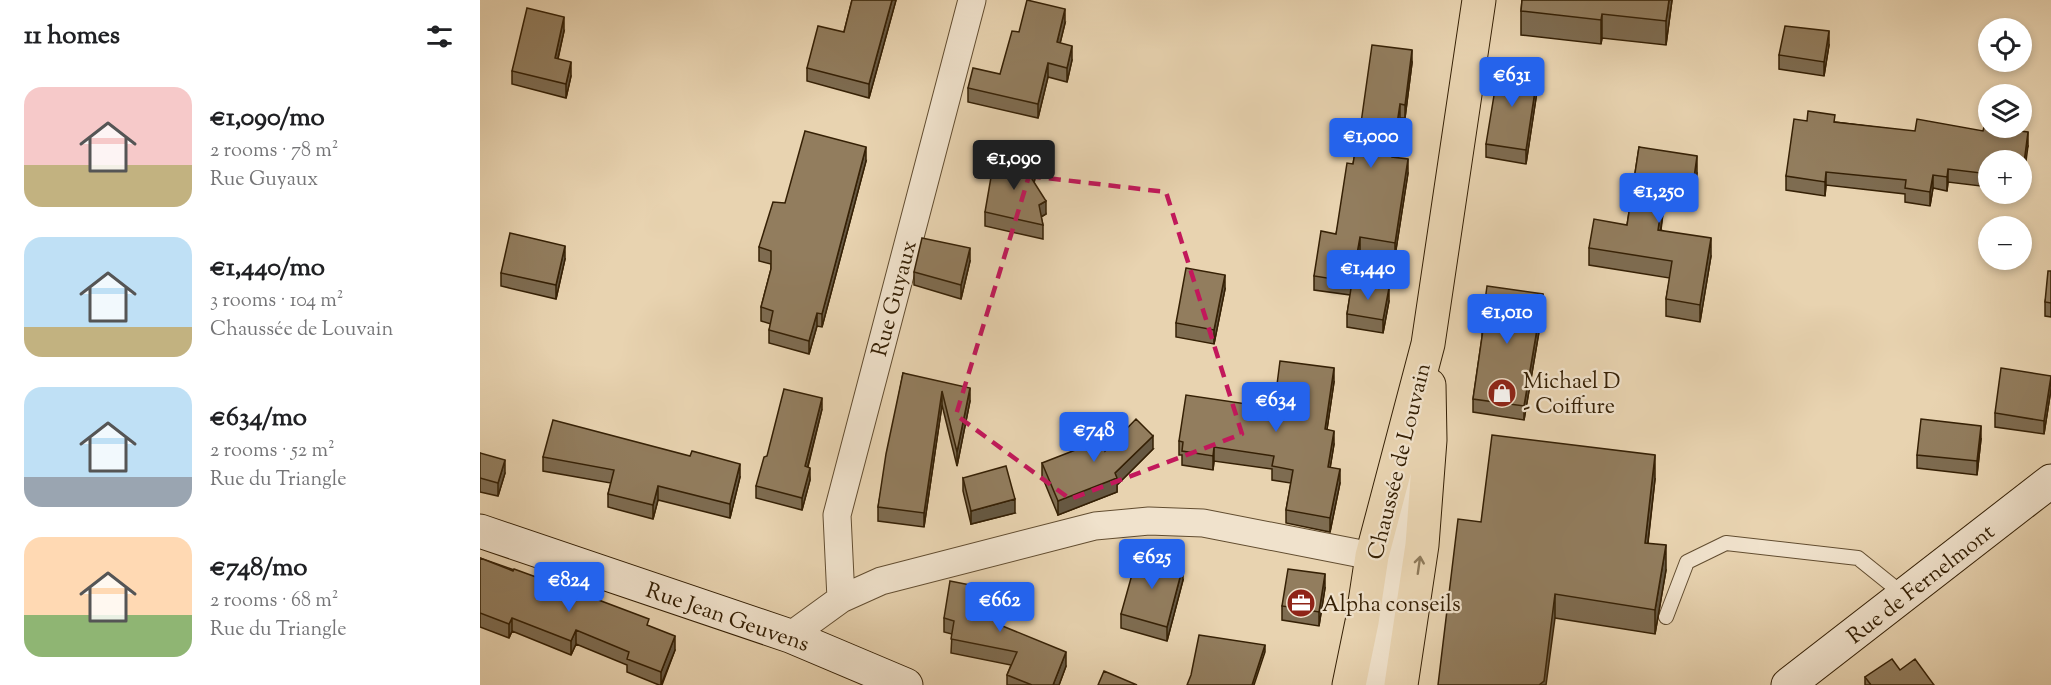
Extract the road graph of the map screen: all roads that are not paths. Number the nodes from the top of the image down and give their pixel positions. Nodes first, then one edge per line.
1 (972, 0) edge
2 (1479, 0) edge
3 (1428, 344) junction
4 (2051, 481) edge
5 (480, 531) edge
6 (1372, 556) junction
7 (1904, 595) junction
8 (841, 599) junction
9 (1666, 617) dead end
10 (790, 636) junction
11 (906, 685) edge
12 (1349, 685) edge
13 (1362, 685) edge
14 (1374, 685) edge
15 (1401, 685) edge
16 (1788, 685) edge

1 - 8 street, Rue Guyaux
2 - 3 main road, Chaussée de Louvain
3 - 6 main road, Chaussée de Louvain
3 - 13 lane, Chaussée de Louvain
3 - 14 street
15 -> 3 main road, Chaussée de Louvain
4 - 7 street, Rue de Fernelmont
5 - 10 street, Rue Jean Geuvens
6 - 8 street
6 - 12 main road, Chaussée de Louvain
7 - 9 lane
7 - 16 street, Rue de Fernelmont
8 - 10 street
10 - 11 street, Rue Jean Geuvens

